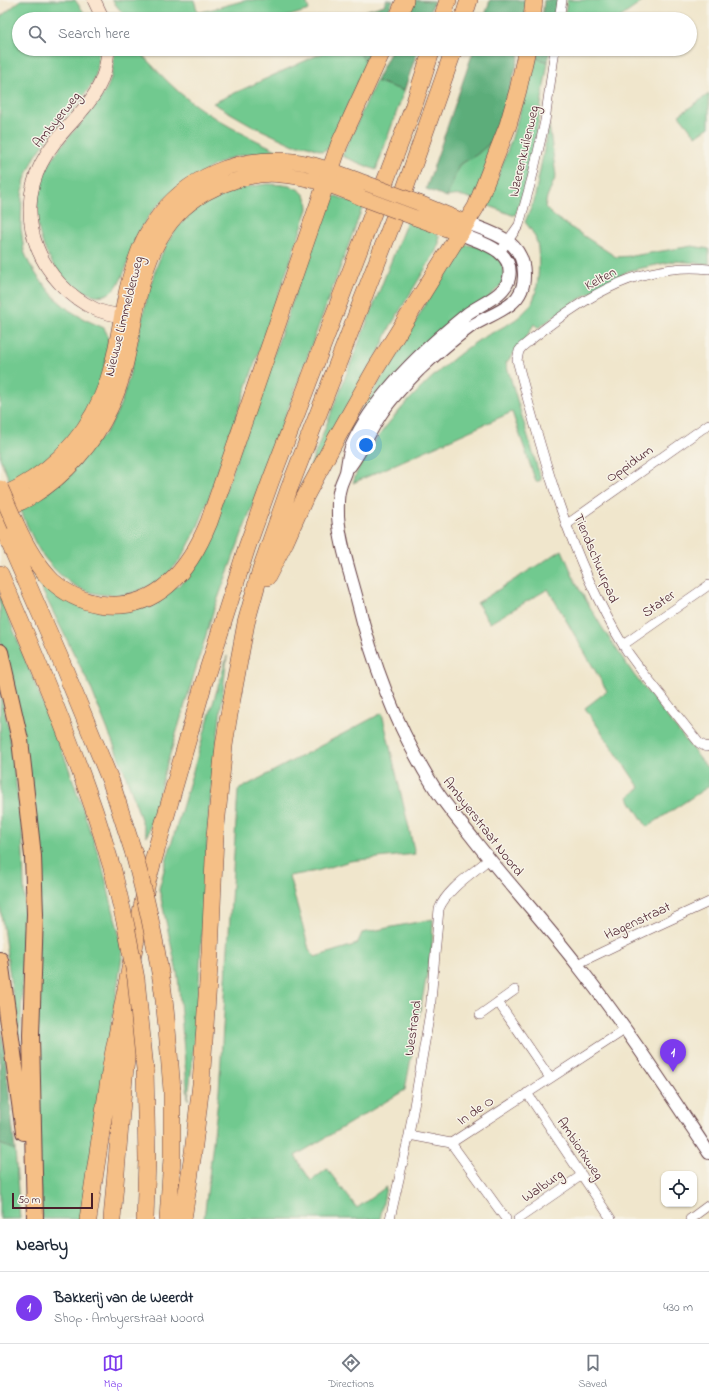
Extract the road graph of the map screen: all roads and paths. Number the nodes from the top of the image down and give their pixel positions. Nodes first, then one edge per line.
1 (94, 0) edge
2 (405, 0) edge
3 (448, 0) edge
4 (469, 0) edge
5 (534, 0) edge
6 (562, 0) edge
7 (100, 12) edge
8 (400, 12) edge
9 (444, 12) edge
10 (465, 12) edge
11 (533, 12) edge
12 (560, 12) edge
13 (107, 56) edge
14 (380, 56) edge
15 (430, 56) edge
16 (452, 56) edge
17 (526, 56) edge
18 (554, 56) edge
19 (329, 177) junction
20 (463, 228) junction
21 (508, 241) junction
22 (500, 252) junction
23 (709, 269) edge
24 (129, 318) junction
25 (519, 351) joint
26 (709, 424) edge
27 (346, 472) junction
28 (0, 489) edge
29 (0, 496) edge
30 (0, 511) edge
31 (566, 524) junction
32 (6, 525) edge
33 (0, 574) edge
34 (709, 585) edge
35 (253, 601) junction
36 (623, 645) junction
37 (0, 652) edge
38 (708, 747) edge
39 (156, 856) junction
40 (489, 859) junction
41 (709, 902) edge
42 (0, 960) edge
43 (577, 964) junction
44 (515, 990) dead end
45 (498, 1002) junction
46 (480, 1015) dead end
47 (626, 1029) junction
48 (550, 1078) junction
49 (526, 1093) junction
50 (409, 1135) junction
51 (451, 1143) junction
52 (709, 1153) edge
53 (582, 1175) junction
54 (709, 1205) edge
55 (34, 1212) edge
56 (88, 1219) edge
57 (112, 1219) edge
58 (145, 1219) edge
59 (168, 1219) edge
60 (183, 1219) edge
61 (390, 1219) edge
62 (506, 1219) edge
63 (518, 1219) edge
64 (611, 1219) edge
65 (690, 1219) edge

1 - 7 main road
2 - 8 highway
3 - 9 highway
4 - 10 highway
5 - 11 highway
6 - 12 street
13 - 24 main road, Ambyerweg
14 - 19 highway
15 - 39 highway
16 - 35 highway
17 - 20 highway
18 - 21 street, IJzerenkuilenweg
19 - 20 main road, Nieuwe Limmelderweg, bridge
19 - 24 main road, Nieuwe Limmelderweg
19 - 32 highway
20 - 21 street, Ambyerstraat Noord
20 - 22 street
20 - 35 highway
21 - 22 street, IJzerenkuilenweg
21 - 27 street, Ambyerstraat Noord
22 - 27 street, Ambyerstraat Noord
23 - 25 street, Kelten
24 - 29 main road, Nieuwe Limmelderweg
24 - 30 main road, Nieuwe Limmelderweg
25 - 31 street, Tiendschuurpad
26 - 31 street, Oppidum
27 - 40 street, Ambyerstraat Noord
28 - 32 highway, bridge
31 - 36 street, Tiendschuurpad
32 - 59 highway, bridge
33 - 58 highway, bridge
34 - 36 street, Stater
35 - 60 highway
36 - 38 street, Tiendschuurpad
37 - 55 highway
39 - 56 highway
39 - 57 highway
40 - 43 street, Ambyerstraat Noord
40 - 50 street, Westrand
41 - 43 street, Hagenstraat
42 - 55 highway
43 - 47 street, Ambyerstraat Noord
44 - 45 street
45 - 46 street
45 - 48 street
47 - 48 street, In de O
47 - 52 street, Ambyerstraat Noord
48 - 49 street, In de O
49 - 51 street, In de O
49 - 53 street, Ambiorixweg
50 - 51 street, In de O
50 - 61 street, Westrand
51 - 62 street
53 - 63 street, Walburg
53 - 64 street, Ambiorixweg
54 - 65 street

